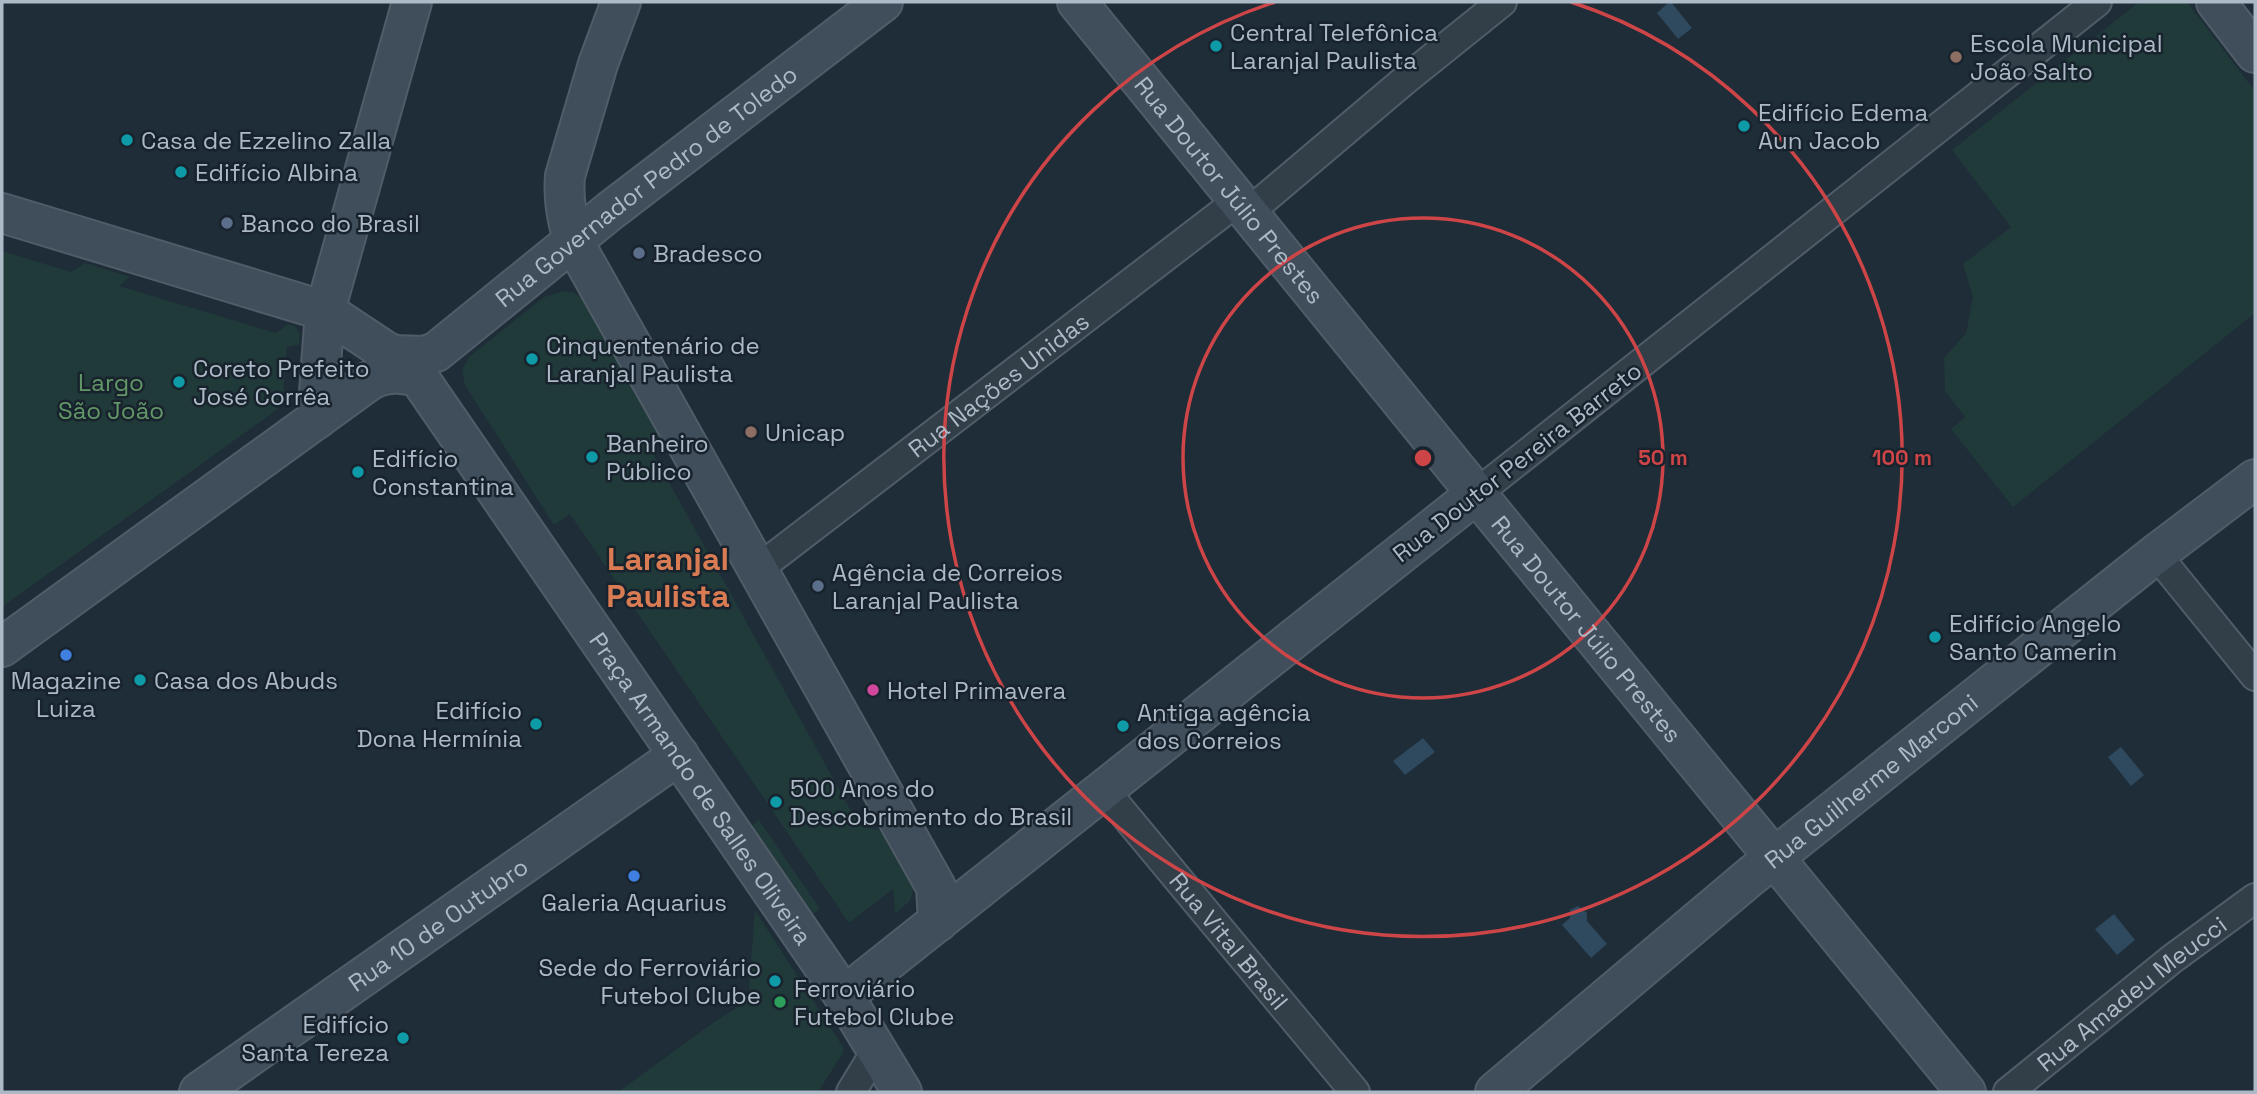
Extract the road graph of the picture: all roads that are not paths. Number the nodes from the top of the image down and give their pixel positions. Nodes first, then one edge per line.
1 (412, 2) edge
2 (621, 2) edge
3 (883, 2) edge
4 (1077, 2) edge
5 (1502, 2) edge
6 (2097, 2) edge
7 (2216, 2) edge
8 (2255, 53) edge
9 (1244, 206) junction
10 (2, 213) edge
11 (573, 241) junction
12 (325, 311) junction
13 (416, 367) junction
14 (317, 419) junction
15 (2255, 479) edge
16 (1476, 494) junction
17 (2156, 554) junction
18 (758, 569) junction
19 (2, 646) edge
20 (2255, 676) edge
21 (678, 755) junction
22 (1104, 790) junction
23 (1774, 858) junction
24 (2255, 898) edge
25 (948, 901) junction
26 (844, 996) junction
27 (876, 1051) junction
28 (199, 1092) edge
29 (851, 1092) edge
30 (902, 1092) edge
31 (1355, 1092) edge
32 (1495, 1092) edge
33 (1966, 1092) edge
34 (2008, 1092) edge

1 - 12 street
2 - 11 street
3 - 11 street, Rua Governador Pedro de Toledo
4 - 9 street, Rua Doutor Júlio Prestes
5 - 9 street, Rua Nações Unidas
6 - 16 street, Rua Doutor Pereira Barreto
7 - 8 street
9 - 16 street, Rua Doutor Júlio Prestes
9 - 18 street, Rua Nações Unidas
10 - 12 street
11 - 13 street, Rua Governador Pedro de Toledo
11 - 18 street
12 - 13 street
12 - 14 street
13 - 14 street
13 - 21 street, Praça Armando de Salles Oliveira
14 - 19 street
15 - 17 street, Rua Guilherme Marconi
16 - 22 street, Rua Doutor Pereira Barreto
16 - 23 street, Rua Doutor Júlio Prestes
17 - 20 street
17 - 23 street, Rua Guilherme Marconi
18 - 25 street
21 - 26 street, Praça Armando de Salles Oliveira
21 - 28 street, Rua 10 de Outubro
22 - 25 street, Rua Doutor Pereira Barreto
22 - 31 street, Rua Vital Brasil
23 - 32 street, Rua Guilherme Marconi
23 - 33 street, Rua Doutor Júlio Prestes
24 - 34 street, Rua Amadeu Meucci
25 - 26 street
26 - 27 street, Praça Armando de Salles Oliveira
27 - 29 street
27 - 30 street, Praça Armando de Salles Oliveira

